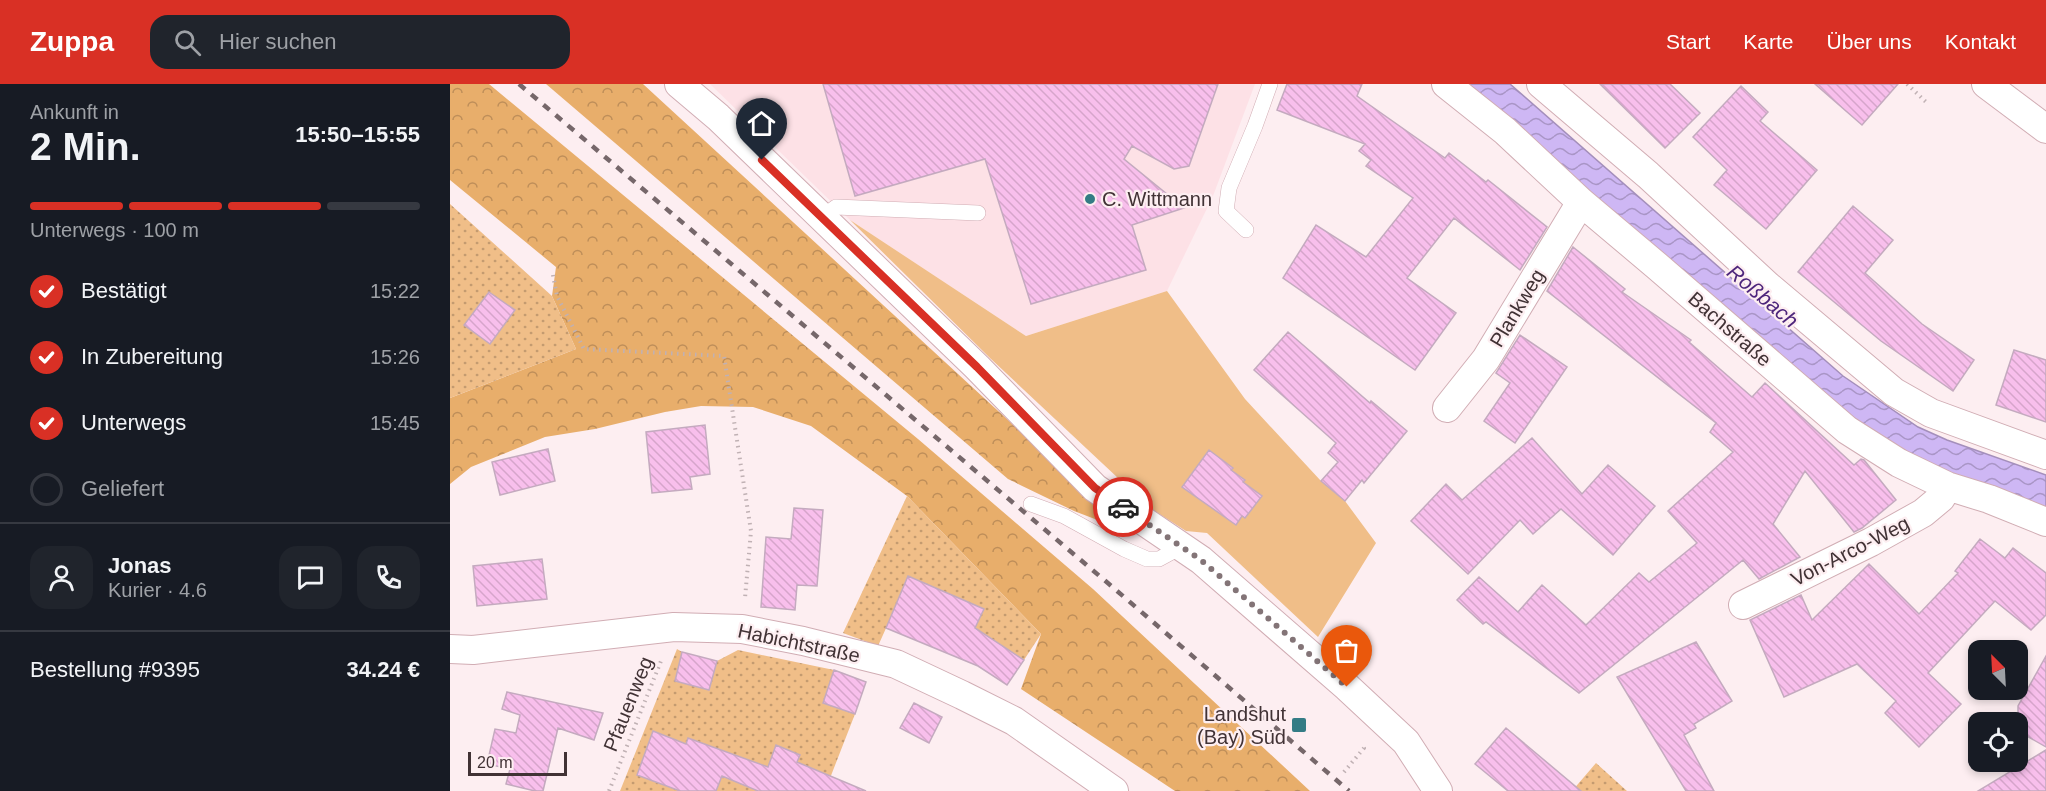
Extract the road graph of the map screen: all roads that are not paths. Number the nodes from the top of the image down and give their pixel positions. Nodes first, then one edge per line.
1 (679, 84) edge
2 (1270, 84) edge
3 (1446, 84) edge
4 (1541, 84) edge
5 (1986, 84) edge
6 (2046, 129) edge
7 (1581, 202) junction
8 (978, 213) dead end
9 (821, 218) junction
10 (1246, 230) dead end
11 (1447, 408) dead end
12 (2046, 455) edge
13 (1947, 486) junction
14 (1031, 504) dead end
15 (2046, 522) edge
16 (1181, 547) junction
17 (1743, 605) dead end
18 (450, 649) edge
19 (1114, 791) edge
20 (1438, 791) edge

1 - 9 street
2 - 10 lane
3 - 7 street, Bachstraße
4 - 12 street
5 - 6 street
7 - 11 street, Plankweg
7 - 13 street, Bachstraße
8 - 9 lane
9 - 16 street
13 - 15 street, Bachstraße
13 - 17 street, Von-Arco-Weg
14 - 16 lane
16 - 20 street
18 - 19 street, Habichtstraße

